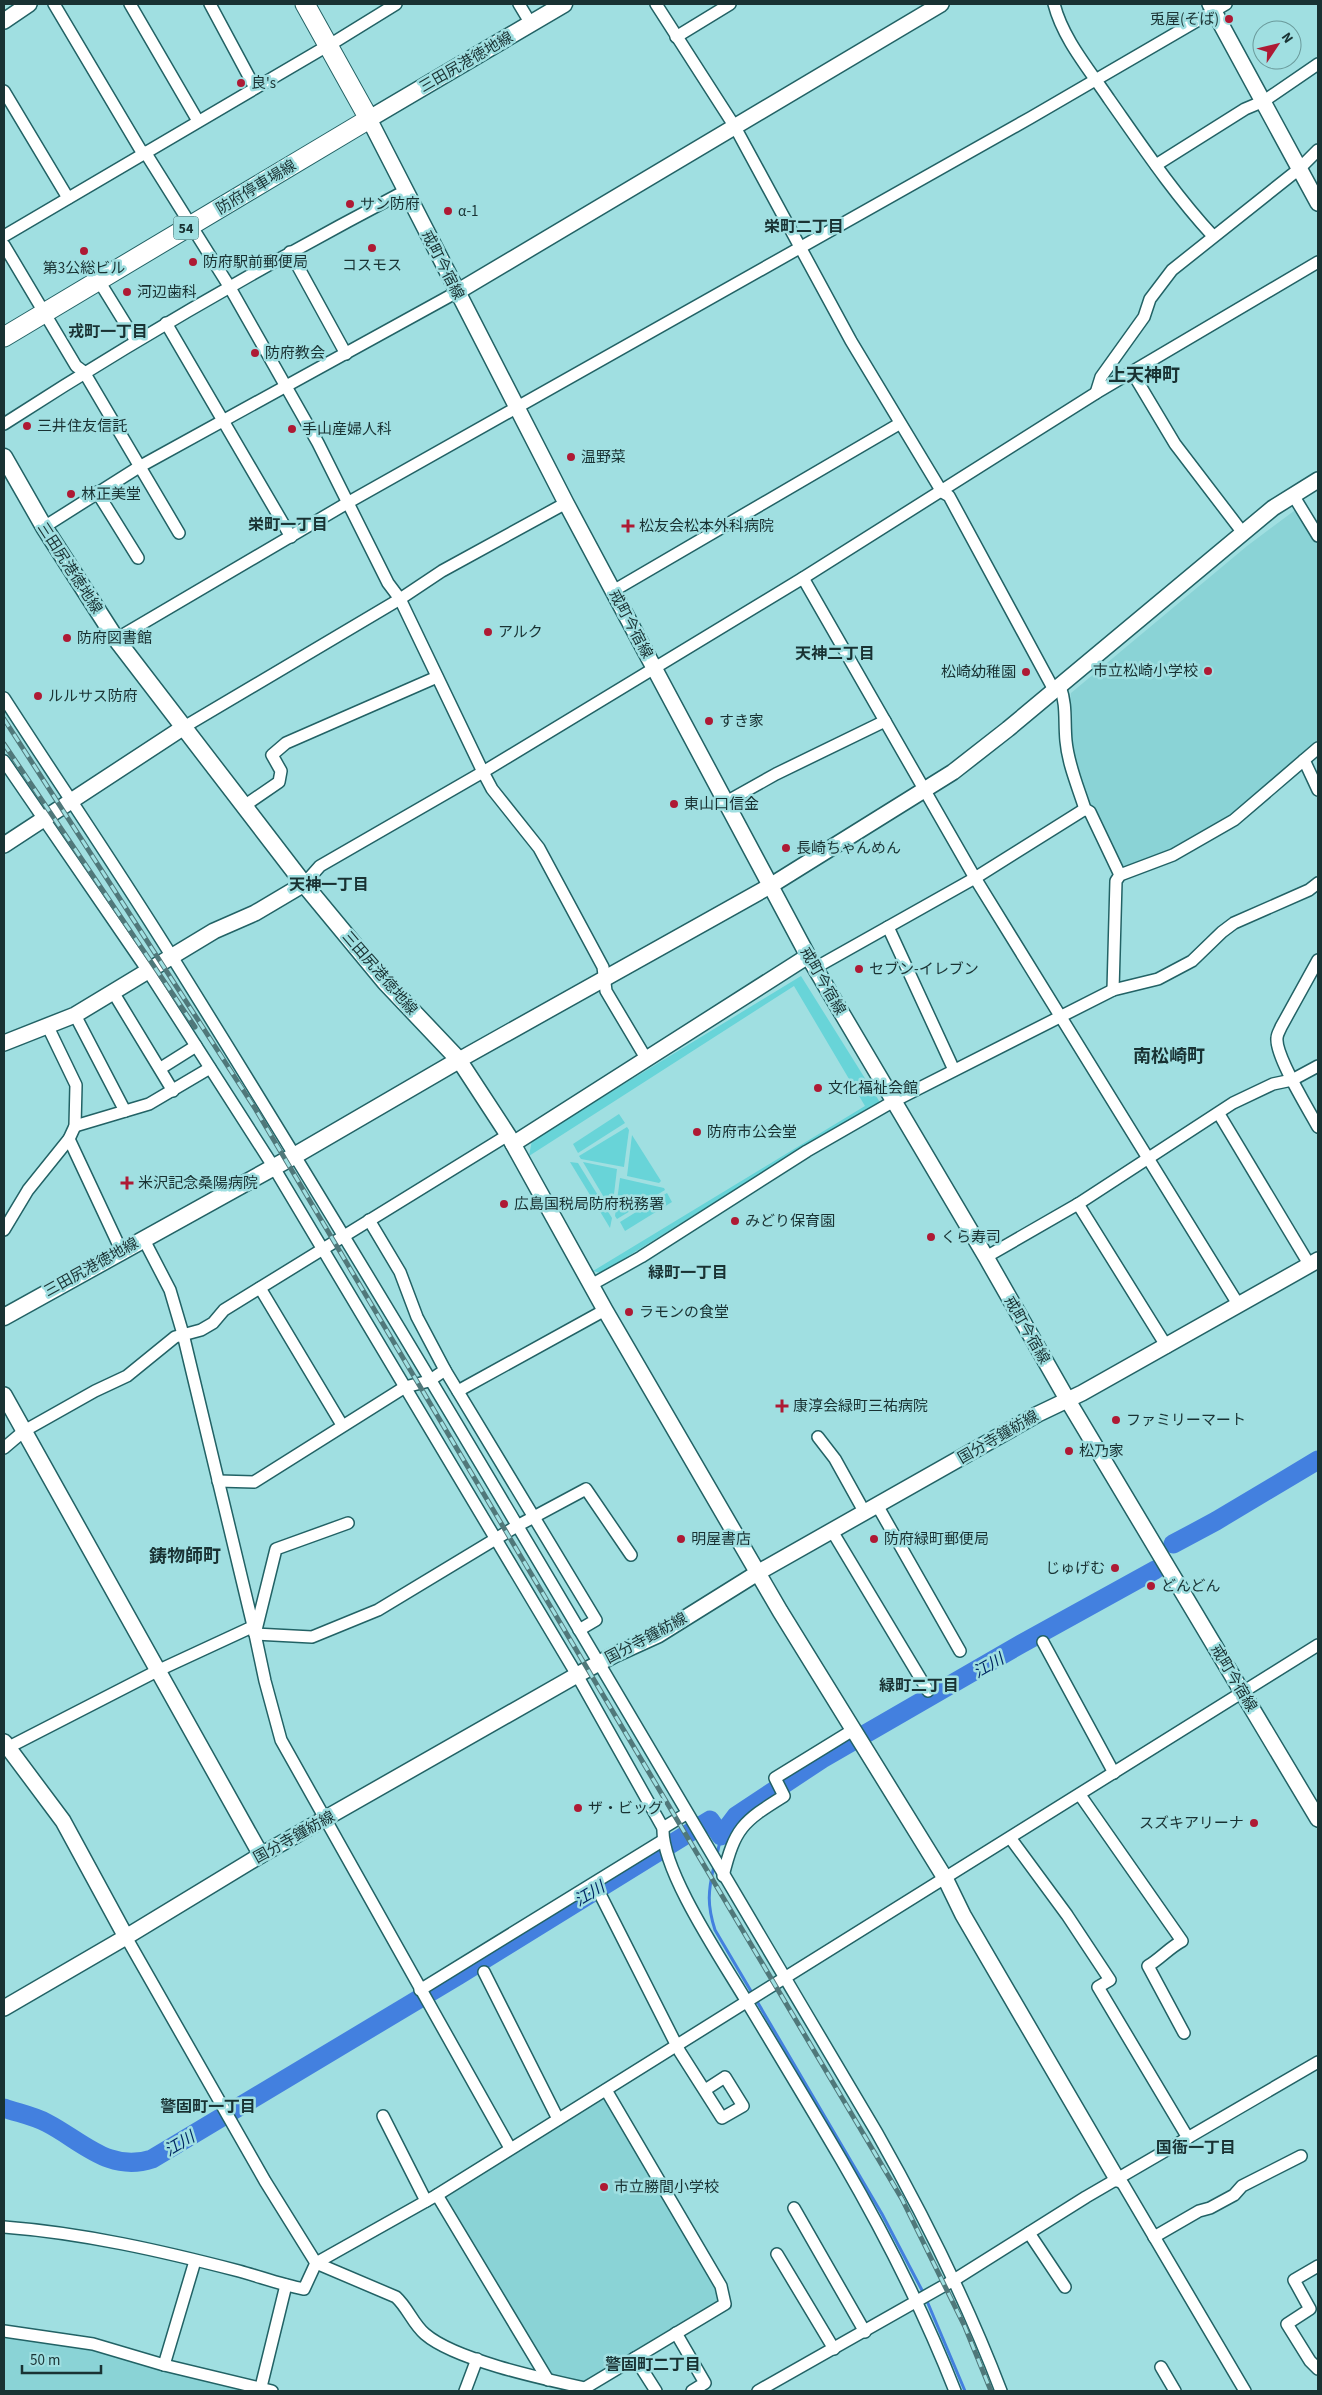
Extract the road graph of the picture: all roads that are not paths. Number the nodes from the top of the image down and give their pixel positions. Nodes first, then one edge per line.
1 (28, 4) edge
2 (54, 4) edge
3 (130, 4) edge
4 (210, 4) edge
5 (305, 4) edge
6 (396, 4) edge
7 (520, 4) edge
8 (564, 4) edge
9 (656, 4) edge
10 (730, 4) edge
11 (941, 4) edge
12 (1054, 4) edge
13 (1217, 6) edge
14 (4, 20) edge
15 (531, 24) junction
16 (676, 37) junction
17 (325, 48) junction
18 (1318, 64) edge
19 (1095, 78) junction
20 (255, 88) junction
21 (4, 91) edge
22 (1264, 101) junction
23 (368, 119) junction
24 (198, 121) junction
25 (735, 127) junction
26 (1318, 150) edge
27 (144, 153) junction
28 (1156, 165) junction
29 (1299, 169) junction
30 (405, 191) junction
31 (68, 198) junction
32 (1318, 203) edge
33 (191, 226) junction
34 (4, 236) edge
35 (1213, 236) junction
36 (4, 245) edge
37 (800, 247) junction
38 (290, 252) junction
39 (1318, 262) edge
40 (99, 281) junction
41 (229, 286) junction
42 (457, 292) junction
43 (45, 313) junction
44 (166, 323) junction
45 (4, 337) edge
46 (136, 341) junction
47 (346, 354) junction
48 (84, 372) junction
49 (1132, 372) junction
50 (286, 386) junction
51 (1096, 393) junction
52 (518, 409) junction
53 (222, 421) junction
54 (4, 424) edge
55 (899, 424) junction
56 (4, 457) edge
57 (139, 466) junction
58 (1318, 480) edge
59 (97, 492) junction
60 (942, 492) junction
61 (1293, 495) junction
62 (349, 502) junction
63 (566, 503) junction
64 (44, 528) junction
65 (1243, 532) junction
66 (179, 533) dead end
67 (1318, 536) edge
68 (291, 538) junction
69 (138, 558) dead end
70 (803, 578) junction
71 (613, 591) junction
72 (400, 599) junction
73 (116, 639) junction
74 (654, 668) junction
75 (437, 677) junction
76 (1057, 688) junction
77 (4, 698) edge
78 (885, 721) junction
79 (184, 727) junction
80 (1318, 748) edge
81 (1304, 760) junction
82 (4, 761) edge
83 (483, 772) junction
84 (926, 790) junction
85 (1318, 790) edge
86 (72, 802) junction
87 (726, 802) junction
88 (244, 806) junction
89 (1085, 810) junction
90 (43, 819) junction
91 (4, 845) edge
92 (1120, 875) junction
93 (975, 878) junction
94 (1318, 883) edge
95 (304, 884) junction
96 (770, 886) junction
97 (888, 927) junction
98 (172, 957) junction
99 (1318, 960) edge
100 (812, 962) junction
101 (148, 971) junction
102 (604, 979) junction
103 (1112, 990) junction
104 (113, 992) junction
105 (75, 1015) junction
106 (1060, 1017) junction
107 (48, 1027) junction
108 (4, 1043) edge
109 (196, 1046) junction
110 (459, 1060) junction
111 (647, 1060) junction
112 (1318, 1066) edge
113 (160, 1068) junction
114 (210, 1068) junction
115 (954, 1070) junction
116 (1292, 1080) junction
117 (173, 1091) junction
118 (894, 1101) junction
119 (125, 1111) junction
120 (1219, 1114) junction
121 (75, 1126) junction
122 (1318, 1127) edge
123 (69, 1139) junction
124 (511, 1139) junction
125 (294, 1156) junction
126 (1149, 1160) junction
127 (273, 1166) junction
128 (1078, 1204) junction
129 (369, 1220) junction
130 (4, 1230) edge
131 (143, 1238) junction
132 (343, 1238) junction
133 (322, 1249) junction
134 (121, 1250) junction
135 (986, 1257) junction
136 (1315, 1263) edge
137 (591, 1285) junction
138 (260, 1288) junction
139 (1238, 1304) junction
140 (605, 1310) junction
141 (4, 1317) edge
142 (183, 1334) junction
143 (1167, 1347) junction
144 (445, 1370) junction
145 (429, 1381) junction
146 (405, 1387) junction
147 (458, 1391) junction
148 (4, 1395) edge
149 (1067, 1399) junction
150 (342, 1425) junction
151 (24, 1431) junction
152 (818, 1437) dead end
153 (4, 1448) edge
154 (218, 1481) junction
155 (871, 1509) junction
156 (535, 1516) junction
157 (348, 1523) dead end
158 (517, 1526) junction
159 (832, 1530) junction
160 (495, 1539) junction
161 (631, 1555) dead end
162 (759, 1572) junction
163 (254, 1630) junction
164 (579, 1630) junction
165 (1043, 1642) dead end
166 (1318, 1645) edge
167 (960, 1651) dead end
168 (598, 1664) junction
169 (157, 1671) junction
170 (576, 1675) junction
171 (928, 1691) dead end
172 (1243, 1692) junction
173 (853, 1730) junction
174 (6, 1744) edge
175 (1114, 1773) junction
176 (1080, 1794) junction
177 (686, 1814) junction
178 (1318, 1819) edge
179 (326, 1820) junction
180 (663, 1828) junction
181 (1011, 1839) junction
182 (662, 1842) junction
183 (261, 1855) junction
184 (723, 1876) junction
185 (945, 1878) junction
186 (600, 1894) dead end
187 (126, 1937) junction
188 (484, 1972) dead end
189 (784, 1978) junction
190 (420, 1990) junction
191 (747, 2001) junction
192 (4, 2008) edge
193 (1184, 2033) dead end
194 (677, 2044) junction
195 (1318, 2062) edge
196 (606, 2090) junction
197 (705, 2090) dead end
198 (383, 2116) dead end
199 (558, 2119) junction
200 (1188, 2138) junction
201 (510, 2148) junction
202 (1301, 2156) dead end
203 (1117, 2179) junction
204 (437, 2195) junction
205 (426, 2201) junction
206 (794, 2208) dead end
207 (4, 2227) edge
208 (1030, 2233) junction
209 (1154, 2237) junction
210 (777, 2254) dead end
211 (195, 2261) junction
212 (316, 2263) junction
213 (1318, 2266) edge
214 (954, 2280) junction
215 (286, 2285) junction
216 (1064, 2287) dead end
217 (917, 2302) junction
218 (865, 2332) junction
219 (676, 2333) junction
220 (5, 2335) edge
221 (834, 2349) junction
222 (635, 2358) junction
223 (477, 2359) junction
224 (164, 2364) junction
225 (1161, 2367) dead end
226 (1318, 2369) edge
227 (548, 2380) junction
228 (267, 2389) edge
229 (465, 2391) edge
230 (656, 2391) edge
231 (692, 2391) edge
232 (758, 2391) edge
233 (955, 2391) edge
234 (1001, 2391) edge
235 (1175, 2391) edge
236 (1245, 2391) edge

1 - 14 street
2 - 27 street
3 - 24 street
4 - 20 street
5 - 17 main road
6 - 17 street
7 - 15 street
8 - 15 main road, 三田尻港徳地線
9 - 16 street
10 - 16 street
11 - 25 street
12 - 19 street
13 - 19 street
13 - 22 street
15 - 23 main road, 三田尻港徳地線
16 - 25 street
17 - 20 street
17 - 23 main road
18 - 22 street
19 - 28 street
19 - 37 street
20 - 24 street
21 - 31 street
22 - 28 street
22 - 29 street
23 - 30 street, 戒町今宿線
23 - 33 main road, 防府停車場線 / 54
24 - 27 street
25 - 37 street
25 - 42 street
26 - 29 street
27 - 31 street
27 - 33 street
28 - 35 street
29 - 32 street
29 - 35 street
30 - 38 street
30 - 42 street, 戒町今宿線
31 - 34 street
33 - 40 main road, 防府停車場線 / 54
33 - 41 street
35 - 51 street
36 - 43 street
37 - 52 street
37 - 55 street
38 - 41 street
38 - 47 street
39 - 49 street
40 - 43 main road, 防府停車場線 / 54
40 - 46 street
41 - 44 street
41 - 50 street
42 - 47 street
42 - 52 street, 戒町今宿線
43 - 45 main road, 防府停車場線 / 54
43 - 48 street
44 - 46 street
44 - 53 street
46 - 48 street
47 - 50 street
48 - 54 street
48 - 57 street
49 - 51 street
49 - 65 street
50 - 53 street
50 - 62 street
51 - 60 street
52 - 62 street
52 - 63 street, 戒町今宿線
53 - 57 street
53 - 68 street
55 - 60 street
55 - 71 street
56 - 64 main road, 三田尻港徳地線
57 - 59 street
57 - 66 street
58 - 61 street
59 - 64 street
59 - 69 street
60 - 70 street
60 - 76 street
61 - 65 street
61 - 67 street
62 - 68 street
62 - 72 street
63 - 71 street, 戒町今宿線
63 - 72 street
64 - 73 main road, 三田尻港徳地線
65 - 76 street
68 - 73 street
70 - 74 street
70 - 78 street
71 - 74 street, 戒町今宿線
72 - 75 street
72 - 79 street
73 - 79 main road, 三田尻港徳地線
74 - 83 street
74 - 87 street, 戒町今宿線
75 - 83 street
75 - 88 street
76 - 84 street
76 - 89 street
77 - 86 street
78 - 84 street
78 - 87 street
79 - 86 street
79 - 88 main road, 三田尻港徳地線
80 - 81 street
81 - 85 street
81 - 92 street
82 - 90 street
83 - 95 street
83 - 102 street
84 - 93 street
84 - 96 street
86 - 90 street
86 - 98 street
87 - 96 street, 戒町今宿線
88 - 95 main road, 三田尻港徳地線
89 - 92 street
89 - 93 street
90 - 91 street
90 - 101 street
92 - 103 street
93 - 97 street
93 - 106 street
94 - 103 street
95 - 98 street
95 - 110 main road, 三田尻港徳地線
96 - 100 street, 戒町今宿線
96 - 102 street
97 - 100 street
97 - 115 street
98 - 101 street
98 - 125 street
99 - 116 street
100 - 111 street
100 - 118 street, 戒町今宿線
101 - 104 street
101 - 109 street
102 - 110 street
102 - 111 street
103 - 106 street
104 - 105 street
104 - 113 street
105 - 107 street
105 - 119 street
106 - 115 street
106 - 126 street
107 - 108 street
107 - 121 street
109 - 113 street
109 - 114 street
110 - 124 street
110 - 125 main road, 三田尻港徳地線
111 - 124 street
112 - 116 street
113 - 117 street
114 - 117 street
114 - 127 street
115 - 118 street
116 - 120 street
116 - 122 street
117 - 119 street
118 - 135 street, 戒町今宿線
118 - 137 street
119 - 121 street
120 - 126 street
120 - 136 street
121 - 123 street
123 - 130 street
123 - 134 street
124 - 129 street
124 - 137 street
125 - 127 main road, 三田尻港徳地線
125 - 132 street
126 - 128 street
126 - 139 street
127 - 131 main road, 三田尻港徳地線
127 - 133 street
128 - 135 street
128 - 143 street
129 - 132 street
129 - 144 street
131 - 134 main road, 三田尻港徳地線
131 - 142 street
132 - 133 street
132 - 145 street
133 - 138 street
133 - 146 street
134 - 141 main road, 三田尻港徳地線
135 - 149 street, 戒町今宿線
136 - 139 street, 国分寺鐘紡線
137 - 140 street
138 - 142 street
138 - 150 street
139 - 143 street, 国分寺鐘紡線
140 - 147 street
140 - 162 street
142 - 151 street
142 - 154 street
143 - 149 street, 国分寺鐘紡線
144 - 145 street
144 - 147 street
145 - 146 street
145 - 158 street
146 - 150 street
146 - 160 street
147 - 156 street
148 - 151 street
149 - 155 street, 国分寺鐘紡線
149 - 172 street, 戒町今宿線
150 - 154 street
151 - 153 street
151 - 169 street
152 - 155 street
154 - 163 street
155 - 159 street, 国分寺鐘紡線
155 - 167 street
156 - 158 street
156 - 161 street
156 - 164 street
157 - 163 street
158 - 160 street
158 - 164 street
159 - 162 street, 国分寺鐘紡線
159 - 171 street
160 - 163 street
160 - 170 street
162 - 168 street, 国分寺鐘紡線
162 - 173 street
163 - 169 street
163 - 179 street
164 - 168 street
165 - 175 street
166 - 172 street
168 - 170 street, 国分寺鐘紡線
168 - 177 street
169 - 174 street
169 - 183 street
170 - 179 street, 国分寺鐘紡線
170 - 180 street
172 - 175 street
172 - 178 street, 戒町今宿線
173 - 184 street
173 - 185 street
174 - 187 street
175 - 176 street
176 - 181 street
176 - 193 street
177 - 180 street
177 - 184 street
179 - 183 street, 国分寺鐘紡線
179 - 190 street
180 - 182 street
181 - 185 street
181 - 200 street
182 - 190 street
182 - 191 street
183 - 187 street, 国分寺鐘紡線
184 - 189 street
185 - 189 street
185 - 203 street
186 - 194 street
187 - 192 street, 国分寺鐘紡線
187 - 212 street
188 - 199 street
189 - 191 street
189 - 214 street
190 - 201 street
191 - 194 street
191 - 217 street
194 - 196 street
194 - 197 street
195 - 200 street
196 - 199 street
196 - 219 street
198 - 205 street
199 - 201 street
200 - 203 street
201 - 204 street
202 - 209 street
203 - 208 street
203 - 209 street
204 - 205 street
204 - 227 street
205 - 212 street
206 - 218 street
207 - 211 street
208 - 214 street
208 - 216 street
209 - 236 street
210 - 221 street
211 - 215 street
211 - 224 street
212 - 215 street
212 - 223 street
213 - 226 street
214 - 217 street
214 - 234 street
215 - 228 street
217 - 218 street
217 - 233 street
218 - 221 street
219 - 222 street
219 - 231 street
220 - 224 street
221 - 232 street
222 - 227 street
222 - 230 street
223 - 227 street
223 - 229 street
224 - 228 street
225 - 235 street

